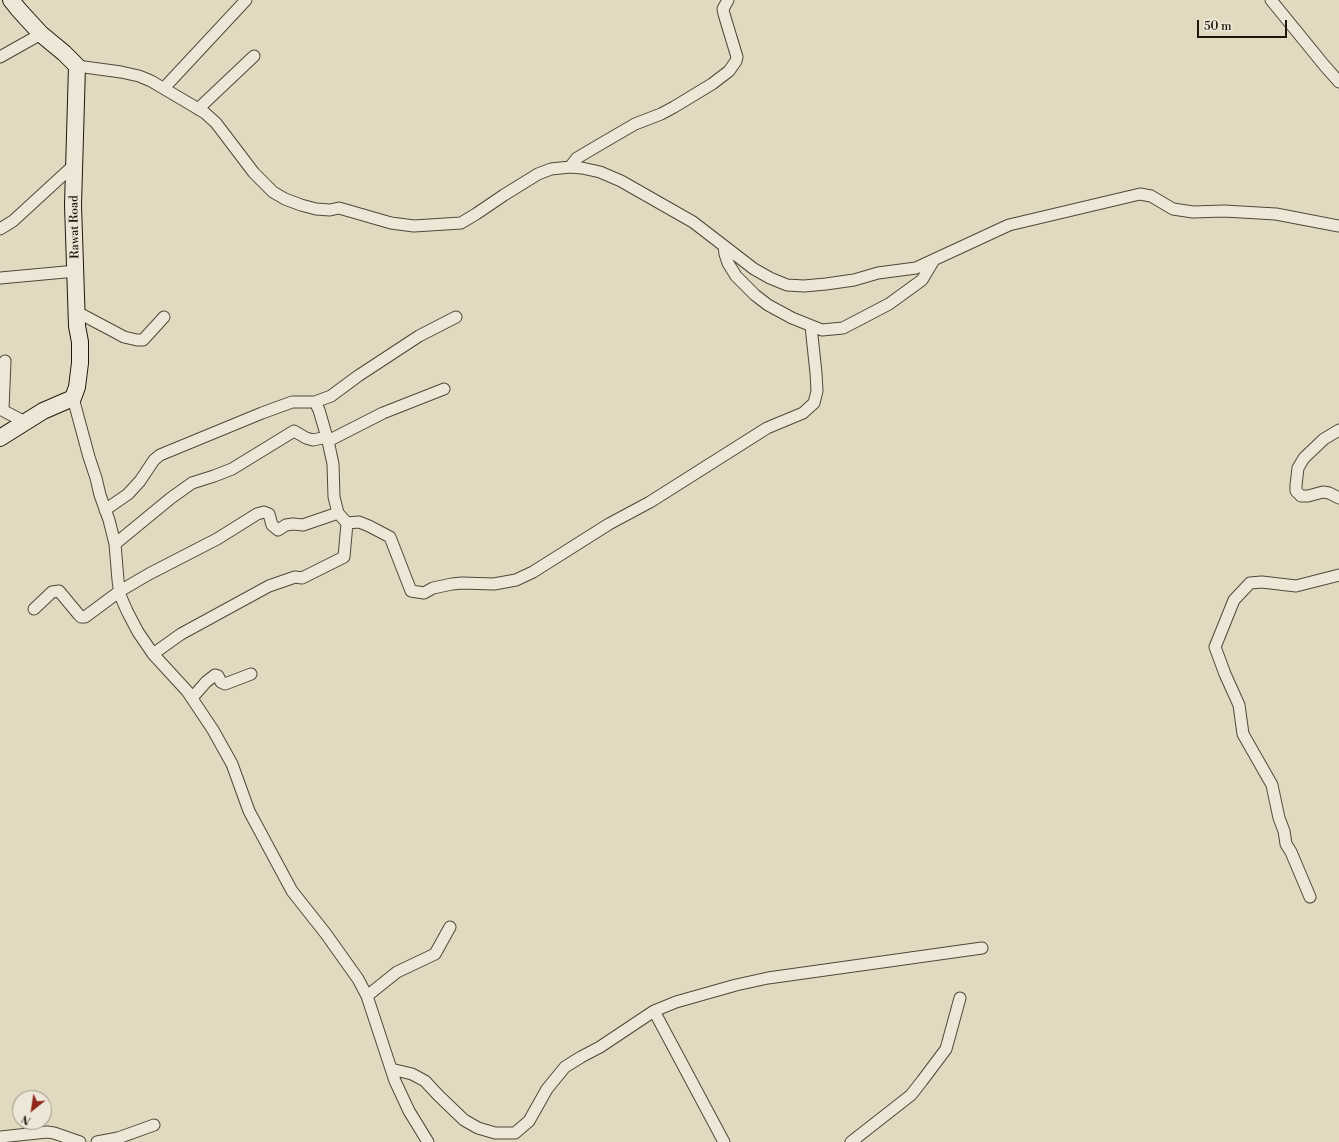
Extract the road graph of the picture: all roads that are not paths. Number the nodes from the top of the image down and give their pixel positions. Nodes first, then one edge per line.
1 (11, 0) edge
2 (246, 0) edge
3 (728, 0) edge
4 (1271, 0) edge
5 (41, 34) junction
6 (254, 56) dead end
7 (0, 57) edge
8 (77, 66) junction
9 (1339, 82) edge
10 (164, 88) junction
11 (198, 109) junction
12 (74, 165) junction
13 (570, 167) junction
14 (1339, 226) edge
15 (0, 229) edge
16 (724, 246) junction
17 (934, 260) junction
18 (76, 271) junction
19 (0, 278) edge
20 (77, 312) junction
21 (164, 317) dead end
22 (456, 317) dead end
23 (811, 326) junction
24 (5, 361) dead end
25 (444, 389) dead end
26 (73, 398) junction
27 (315, 402) junction
28 (1, 410) edge
29 (25, 422) junction
30 (1339, 430) edge
31 (0, 438) edge
32 (328, 439) junction
33 (1339, 498) edge
34 (105, 510) junction
35 (338, 513) junction
36 (347, 524) junction
37 (115, 544) junction
38 (1339, 575) edge
39 (120, 591) junction
40 (34, 609) dead end
41 (153, 654) junction
42 (251, 674) dead end
43 (192, 698) junction
44 (1310, 897) dead end
45 (450, 927) dead end
46 (982, 948) dead end
47 (367, 996) junction
48 (960, 998) dead end
49 (654, 1010) junction
50 (391, 1069) junction
51 (154, 1125) dead end
52 (0, 1137) edge
53 (80, 1142) edge
54 (97, 1142) edge
55 (428, 1142) edge
56 (724, 1142) edge
57 (851, 1142) edge

1 - 5 main road
2 - 10 street
3 - 13 street
4 - 9 street
5 - 7 street
5 - 8 main road
6 - 11 street
8 - 10 street
8 - 12 main road, Rawat Road
10 - 11 street
11 - 13 street
12 - 15 street
12 - 18 main road, Rawat Road
13 - 16 street
14 - 17 street
16 - 17 street
16 - 23 street
17 - 23 street
18 - 19 street
18 - 20 main road, Rawat Road
20 - 21 street
20 - 26 main road, Rawat Road
22 - 27 street
23 - 36 street
24 - 28 street
25 - 32 street
26 - 29 main road
26 - 34 street
27 - 32 street
27 - 34 street
28 - 29 street
29 - 31 main road
30 - 33 street
32 - 35 street
32 - 37 street
34 - 37 street
35 - 36 street
35 - 39 street
36 - 41 street
37 - 39 street
38 - 44 street
39 - 40 street
39 - 41 street
41 - 43 street
42 - 43 street
43 - 47 street
45 - 47 street
46 - 49 street
47 - 50 street
48 - 57 street
49 - 50 street
49 - 56 street
50 - 55 street
51 - 54 street
52 - 53 street

